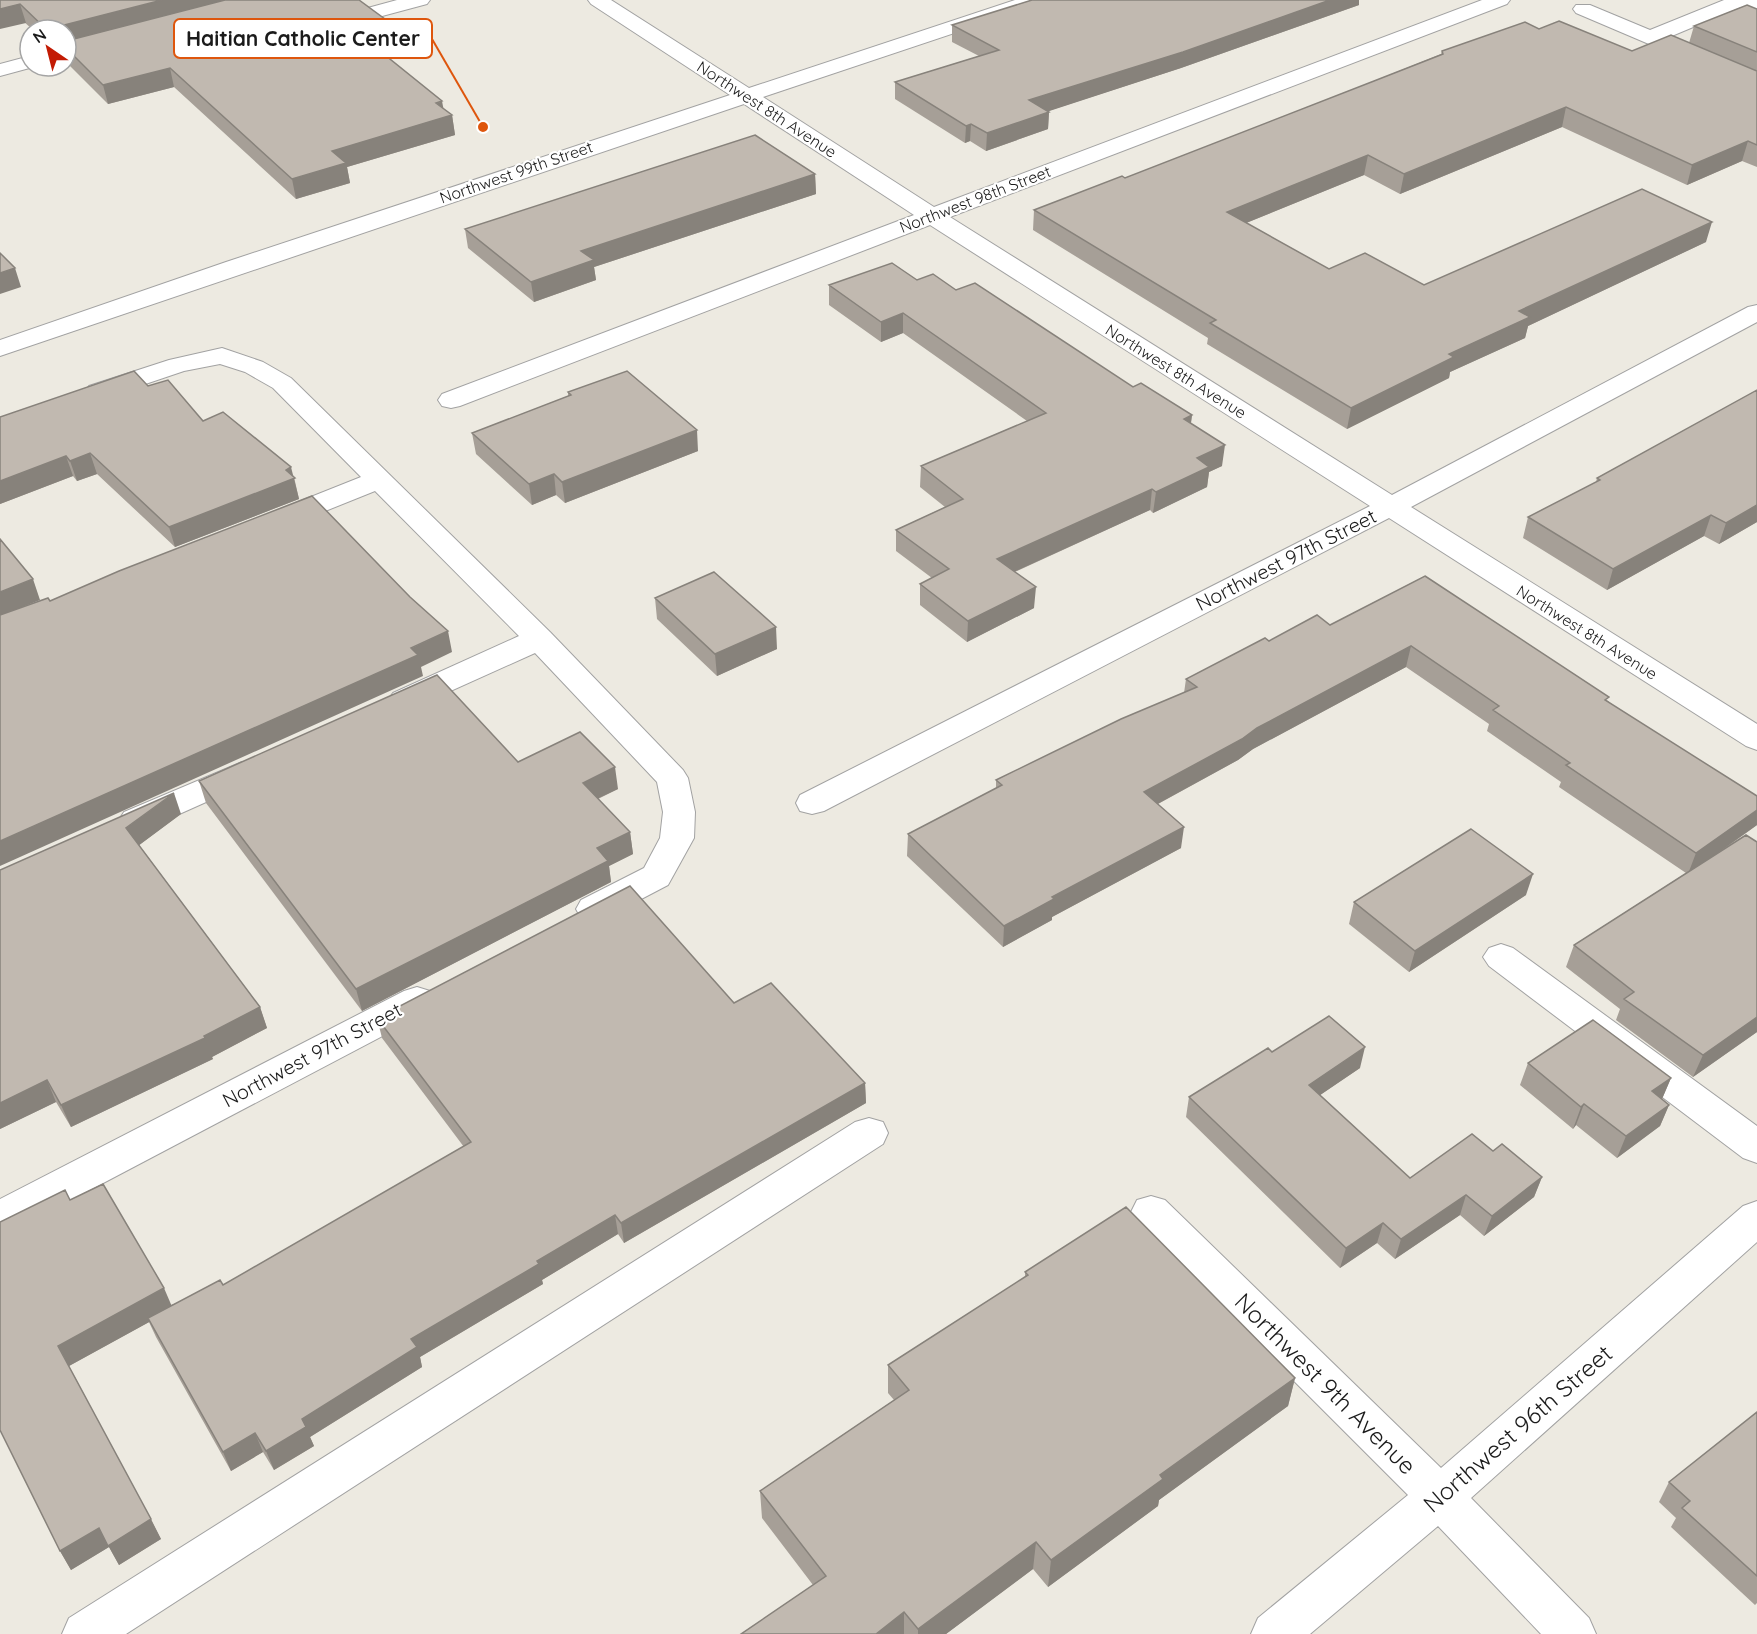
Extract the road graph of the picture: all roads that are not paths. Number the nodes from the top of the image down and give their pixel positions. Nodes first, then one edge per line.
1 (420, 0) edge
2 (598, 0) edge
3 (1034, 0) edge
4 (1500, 0) edge
5 (1757, 7) edge
6 (1583, 9) dead end
7 (371, 13) edge
8 (1649, 38) junction
9 (18, 65) edge
10 (0, 70) edge
11 (1757, 84) edge
12 (745, 95) junction
13 (932, 216) junction
14 (1757, 312) edge
15 (0, 348) edge
16 (78, 399) edge
17 (451, 400) dead end
18 (379, 480) junction
19 (1390, 507) junction
20 (256, 528) edge
21 (539, 639) junction
22 (378, 712) edge
23 (1757, 739) edge
24 (270, 760) edge
25 (812, 803) dead end
26 (108, 833) edge
27 (561, 926) edge
28 (1501, 957) dead end
29 (444, 986) edge
30 (869, 1133) dead end
31 (1757, 1147) edge
32 (1151, 1212) dead end
33 (0, 1218) edge
34 (1757, 1218) edge
35 (1440, 1497) junction
36 (84, 1634) edge
37 (1274, 1634) edge
38 (1573, 1634) edge

1 - 7 street
2 - 12 street, Northwest 8th Avenue
3 - 12 street, Northwest 99th Street
4 - 13 street, Northwest 98th Street
5 - 8 street
6 - 8 street
8 - 11 street
9 - 10 street
12 - 13 street, Northwest 8th Avenue
12 - 15 street, Northwest 99th Street
13 - 17 street, Northwest 98th Street
13 - 19 street, Northwest 8th Avenue
14 - 19 street, Northwest 97th Street
16 - 18 street
18 - 20 street
18 - 21 street
19 - 23 street, Northwest 8th Avenue
19 - 25 street, Northwest 97th Street
21 - 22 street
21 - 27 street
24 - 26 street
28 - 31 street
29 - 33 street, Northwest 97th Street
30 - 36 street
32 - 35 street, Northwest 9th Avenue
34 - 35 street, Northwest 96th Street
35 - 37 street, Northwest 96th Street
35 - 38 street, Northwest 9th Avenue

